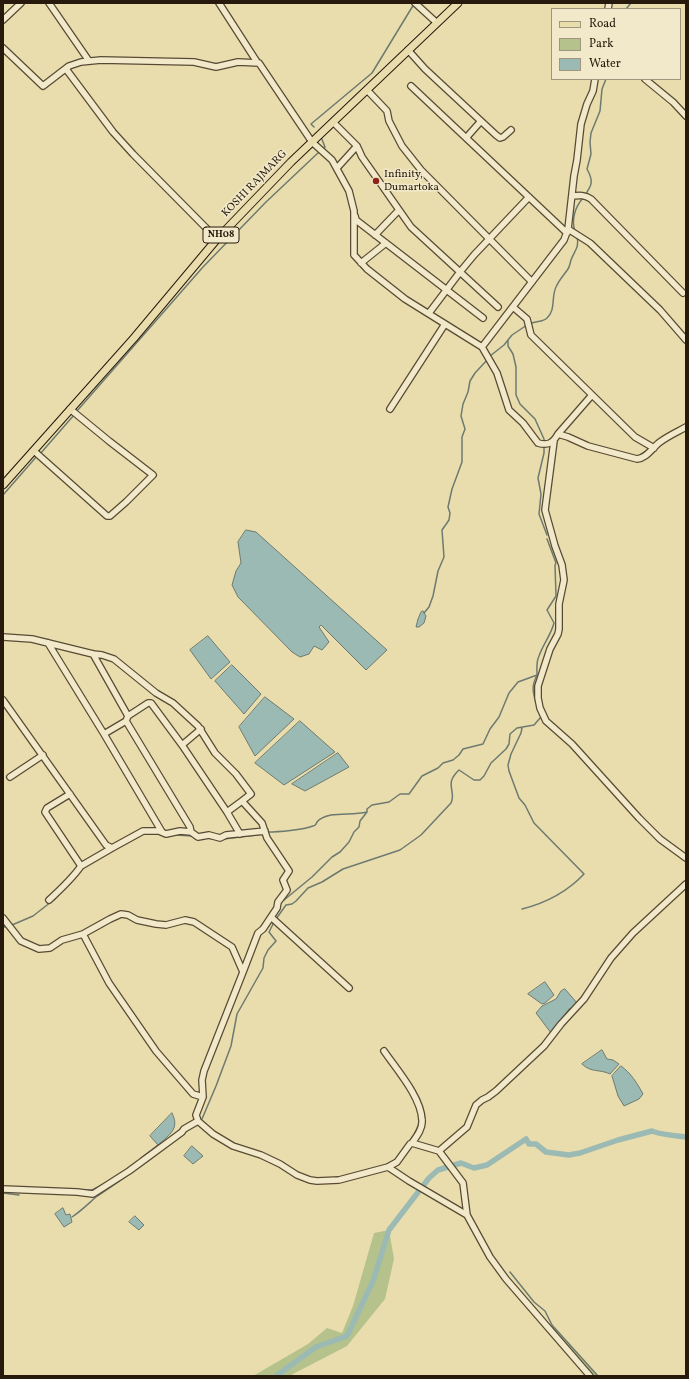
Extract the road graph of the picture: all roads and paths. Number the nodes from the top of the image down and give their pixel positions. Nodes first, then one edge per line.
1 (21, 3) edge
2 (49, 3) edge
3 (219, 3) edge
4 (458, 3) edge
5 (417, 4) edge
6 (3, 20) edge
7 (437, 23) junction
8 (3, 48) edge
9 (408, 50) junction
10 (89, 61) junction
11 (257, 62) junction
12 (66, 69) junction
13 (595, 80) edge
14 (646, 80) edge
15 (411, 86) dead end
16 (367, 90) junction
17 (686, 116) edge
18 (481, 121) junction
19 (333, 122) junction
20 (511, 130) dead end
21 (466, 138) junction
22 (312, 142) junction
23 (357, 146) junction
24 (337, 168) junction
25 (572, 196) junction
26 (529, 197) junction
27 (399, 210) junction
28 (354, 211) junction
29 (571, 232) junction
30 (375, 235) junction
31 (217, 239) junction
32 (489, 239) junction
33 (386, 243) junction
34 (361, 263) junction
35 (460, 272) junction
36 (532, 282) junction
37 (446, 290) junction
38 (683, 293) dead end
39 (498, 307) dead end
40 (514, 307) junction
41 (429, 313) junction
42 (482, 318) dead end
43 (445, 324) junction
44 (686, 340) edge
45 (482, 347) junction
46 (592, 395) junction
47 (70, 409) junction
48 (390, 409) dead end
49 (686, 427) edge
50 (558, 434) junction
51 (554, 441) junction
52 (654, 448) junction
53 (34, 451) junction
54 (3, 485) edge
55 (3, 637) edge
56 (48, 643) junction
57 (93, 654) junction
58 (3, 700) edge
59 (127, 718) junction
60 (201, 729) junction
61 (104, 734) junction
62 (182, 745) junction
63 (43, 755) junction
64 (10, 777) dead end
65 (70, 794) junction
66 (242, 801) junction
67 (227, 812) junction
68 (265, 831) junction
69 (191, 832) junction
70 (162, 833) junction
71 (240, 834) junction
72 (112, 848) junction
73 (686, 858) edge
74 (82, 866) junction
75 (686, 884) edge
76 (49, 900) dead end
77 (3, 918) edge
78 (274, 919) junction
79 (83, 934) junction
80 (243, 972) junction
81 (349, 988) dead end
82 (384, 1051) dead end
83 (203, 1097) junction
84 (198, 1121) junction
85 (412, 1143) junction
86 (439, 1151) junction
87 (388, 1167) junction
88 (3, 1189) edge
89 (467, 1215) junction
90 (590, 1376) edge

1 - 6 street
2 - 10 street
3 - 11 street
4 - 7 main road, KOSHI RAJMARG / NH08
5 - 7 street
7 - 9 main road, KOSHI RAJMARG / NH08
8 - 12 street
9 - 16 main road, KOSHI RAJMARG / NH08
9 - 18 street
10 - 11 street
10 - 12 street
11 - 22 street
12 - 31 street
13 - 25 street
14 - 17 street
15 - 21 street
16 - 19 main road, KOSHI RAJMARG / NH08
16 - 32 street
18 - 20 street
18 - 21 street
19 - 22 main road, KOSHI RAJMARG / NH08
19 - 23 street
21 - 26 street
22 - 24 street
22 - 31 main road, KOSHI RAJMARG / NH08
23 - 24 street
23 - 27 street
24 - 28 street
25 - 29 street
25 - 38 street
26 - 29 street
26 - 32 street
27 - 30 street
27 - 35 street
28 - 30 street
28 - 34 street
29 - 36 street
29 - 44 street
30 - 33 street
31 - 47 main road, KOSHI RAJMARG / NH08
32 - 35 street
32 - 36 street
33 - 34 street
33 - 37 street
34 - 41 street
35 - 37 street
35 - 39 street
36 - 40 street
37 - 41 street
37 - 42 street
40 - 45 street
40 - 46 street
41 - 43 street
43 - 45 street
43 - 48 street
45 - 51 street
46 - 50 street
46 - 52 street
47 - 53 main road, KOSHI RAJMARG / NH08
47 - 53 street
49 - 52 street
50 - 51 street
50 - 52 street
51 - 73 street
53 - 54 main road, KOSHI RAJMARG / NH08
55 - 56 street
56 - 57 street
56 - 61 street
57 - 59 street
57 - 60 street
58 - 63 street
59 - 61 street
59 - 62 street
59 - 69 street
60 - 62 street
60 - 66 street
61 - 70 street
62 - 67 street
63 - 64 street
63 - 65 street
65 - 72 street
65 - 74 street
66 - 67 street
66 - 68 street
67 - 71 street
68 - 71 street
68 - 78 street
69 - 70 street
69 - 71 street
70 - 72 street
72 - 74 street
74 - 76 street
75 - 86 street
77 - 79 street
78 - 80 street
78 - 81 street
79 - 80 street
79 - 83 street
80 - 83 street
82 - 85 street
83 - 84 street
84 - 87 street
84 - 88 street
85 - 86 street
85 - 87 street
86 - 89 street
87 - 89 street
89 - 90 street

